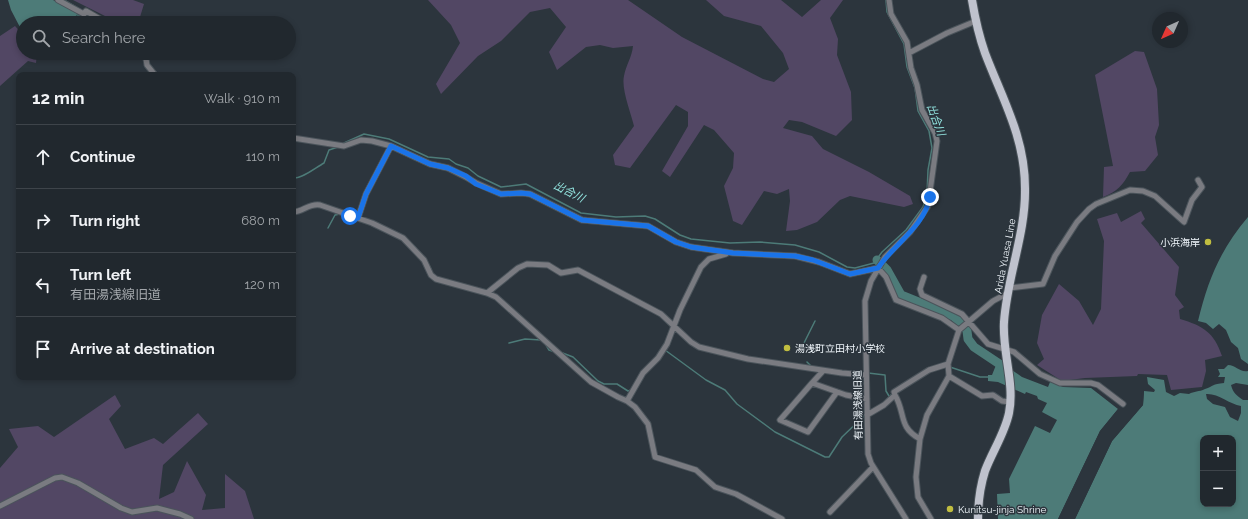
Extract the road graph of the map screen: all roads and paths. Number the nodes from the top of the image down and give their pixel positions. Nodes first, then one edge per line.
1 (58, 0) edge
2 (889, 0) edge
3 (972, 0) edge
4 (95, 16) edge
5 (976, 21) junction
6 (909, 53) junction
7 (146, 60) edge
8 (153, 72) edge
9 (296, 138) edge
10 (391, 146) junction
11 (1198, 180) dead end
12 (296, 211) edge
13 (358, 218) junction
14 (733, 253) junction
15 (878, 268) junction
16 (924, 277) dead end
17 (1008, 290) junction
18 (487, 293) junction
19 (970, 321) junction
20 (674, 326) junction
21 (959, 330) junction
22 (1005, 353) junction
23 (948, 364) junction
24 (823, 371) junction
25 (866, 375) junction
26 (949, 376) junction
27 (812, 383) junction
28 (837, 392) junction
29 (895, 394) junction
30 (867, 399) junction
31 (627, 401) junction
32 (1010, 402) junction
33 (1123, 404) dead end
34 (867, 416) junction
35 (920, 439) junction
36 (873, 467) junction
37 (0, 506) edge
38 (830, 512) dead end
39 (191, 519) edge
40 (782, 519) edge
41 (906, 519) edge
42 (931, 519) edge
43 (978, 519) edge

1 - 4 street
2 - 6 street, 有田湯浅線旧道
3 - 5 main road, Arida Yuasa Line
5 - 6 street
5 - 17 main road, Arida Yuasa Line
6 - 15 street, 有田湯浅線旧道
7 - 8 street
9 - 10 street
10 - 13 street
10 - 14 street
11 - 17 street
12 - 13 street
13 - 18 street
14 - 15 street
14 - 20 street
15 - 21 street
15 - 25 street, 有田湯浅線旧道
16 - 19 street
17 - 19 street
17 - 22 main road, Arida Yuasa Line
18 - 20 street
18 - 31 street
19 - 21 street
19 - 22 street
20 - 24 street
20 - 31 street
21 - 23 street
22 - 32 main road, Arida Yuasa Line
22 - 33 street
23 - 26 street
23 - 29 street
24 - 25 street
24 - 27 street
25 - 30 street, 有田湯浅線旧道
26 - 32 street
26 - 35 street
27 - 28 street
27 - 28 street
28 - 30 street
29 - 34 street
29 - 35 street
30 - 34 street, 有田湯浅線旧道
31 - 40 street
32 - 43 main road, Arida Yuasa Line
34 - 36 street, 有田湯浅線旧道
35 - 42 street
36 - 38 street
36 - 41 street, 有田湯浅線旧道
37 - 39 street

